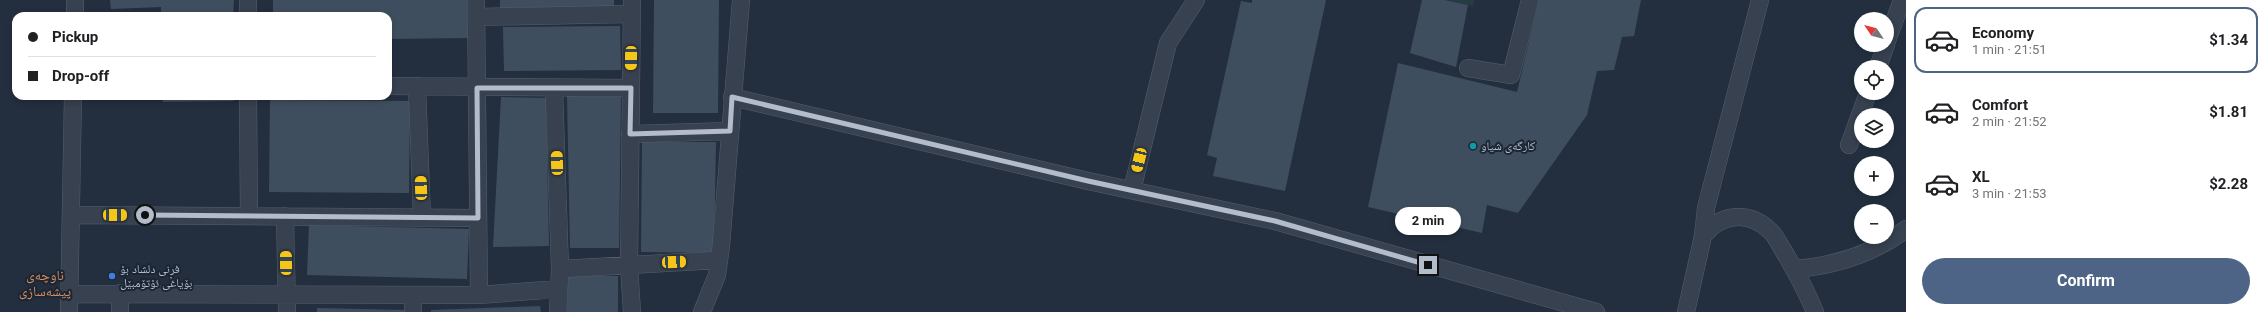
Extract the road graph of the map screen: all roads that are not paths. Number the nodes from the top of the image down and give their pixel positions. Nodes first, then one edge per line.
1 (75, 0) edge
2 (248, 0) edge
3 (476, 0) edge
4 (741, 0) edge
5 (1196, 0) edge
6 (1530, 0) edge
7 (1760, 0) edge
8 (1902, 0) edge
9 (632, 7) edge
10 (75, 12) edge
11 (248, 12) edge
12 (477, 17) junction
13 (1894, 22) edge
14 (1468, 68) dead end
15 (392, 86) edge
16 (417, 86) junction
17 (477, 88) junction
18 (554, 88) junction
19 (631, 88) junction
20 (732, 97) junction
21 (73, 100) edge
22 (248, 100) edge
23 (1865, 100) edge
24 (730, 131) junction
25 (630, 134) junction
26 (1849, 145) dead end
27 (1132, 190) junction
28 (71, 215) junction
29 (249, 216) junction
30 (285, 216) junction
31 (422, 218) junction
32 (478, 218) junction
33 (1906, 229) edge
34 (1703, 236) junction
35 (719, 260) junction
36 (630, 265) junction
37 (560, 269) junction
38 (1794, 269) junction
39 (558, 289) junction
40 (120, 293) junction
41 (69, 294) junction
42 (287, 294) junction
43 (412, 295) junction
44 (479, 295) junction
45 (69, 312) edge
46 (120, 312) edge
47 (287, 312) edge
48 (413, 312) edge
49 (558, 312) edge
50 (632, 312) edge
51 (702, 312) edge
52 (1596, 312) edge
53 (1686, 312) edge
54 (1815, 312) edge

1 - 10 street
2 - 11 street
3 - 12 street
4 - 20 street
5 - 27 street
6 - 14 street
7 - 34 street
8 - 13 street
9 - 12 street
9 - 19 street
12 - 17 street
15 - 16 street
16 - 17 street
16 - 31 street
17 - 18 street
17 - 32 street
18 - 19 street
18 - 37 street
19 - 25 street
20 - 24 street
20 - 27 street
21 - 28 street
22 - 29 street
23 - 26 street
24 - 25 street
24 - 35 street
25 - 36 street
27 - 52 street
28 - 29 street
28 - 41 street
29 - 30 street
30 - 31 street
30 - 42 street
31 - 32 street
32 - 44 street
33 - 38 street
34 - 38 street
34 - 53 street
35 - 36 street
35 - 51 street
36 - 37 street
36 - 50 street
37 - 39 street
38 - 54 street
39 - 44 street
39 - 49 street
40 - 41 street
40 - 42 street
40 - 46 street
41 - 45 street
42 - 43 street
42 - 47 street
43 - 44 street
43 - 48 street

